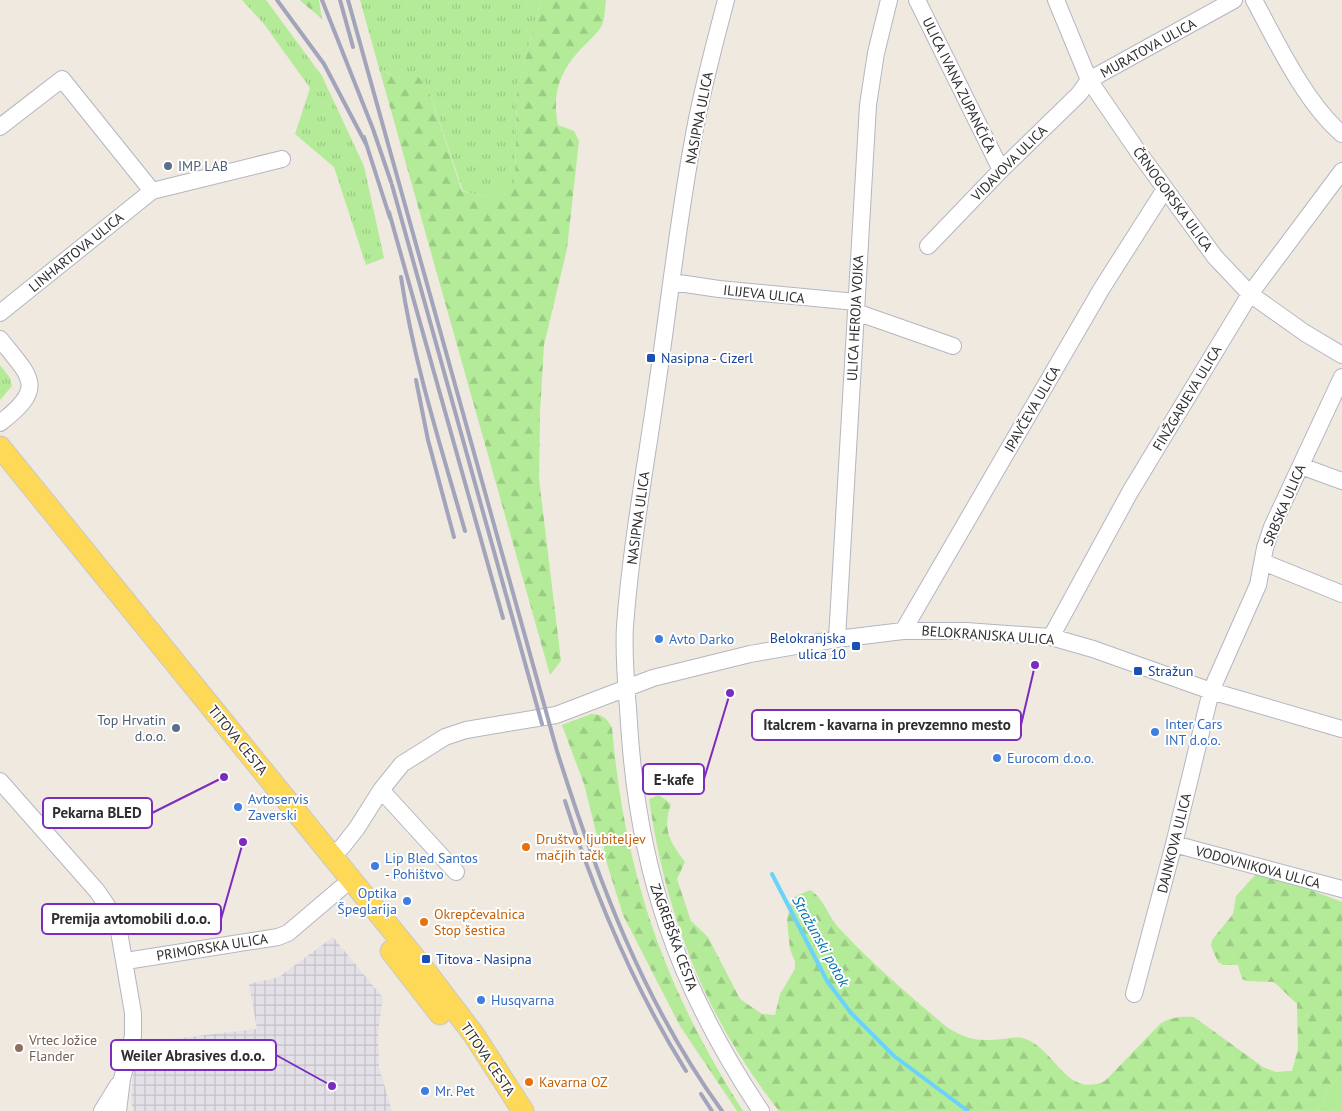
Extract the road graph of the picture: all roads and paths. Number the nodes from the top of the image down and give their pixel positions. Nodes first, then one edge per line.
1 (726, 0) edge
2 (888, 0) edge
3 (917, 0) edge
4 (1056, 0) edge
5 (1234, 0) edge
6 (1254, 0) edge
7 (1089, 80) junction
8 (0, 128) edge
9 (1342, 134) edge
10 (282, 159) dead end
11 (1001, 170) junction
12 (1342, 171) edge
13 (1165, 189) junction
14 (152, 190) junction
15 (928, 246) dead end
16 (672, 282) junction
17 (1250, 294) junction
18 (856, 307) junction
19 (0, 313) edge
20 (0, 339) edge
21 (953, 346) dead end
22 (1342, 354) edge
23 (1342, 377) edge
24 (2, 419) edge
25 (0, 447) edge
26 (1301, 466) junction
27 (0, 470) edge
28 (1342, 481) edge
29 (1263, 562) junction
30 (1342, 594) edge
31 (903, 631) junction
32 (1051, 637) junction
33 (837, 639) junction
34 (626, 688) junction
35 (1211, 691) junction
36 (1342, 729) edge
37 (0, 781) edge
38 (381, 790) junction
39 (1174, 844) junction
40 (332, 855) junction
41 (456, 872) dead end
42 (341, 888) junction
43 (1342, 889) edge
44 (126, 961) junction
45 (1134, 994) dead end
46 (122, 1078) junction
47 (102, 1111) edge
48 (118, 1111) edge
49 (506, 1111) edge
50 (523, 1111) edge
51 (761, 1111) edge

1 - 16 street, NASIPNA ULICA
2 - 18 street, ULICA HEROJA VOJKA
3 - 11 street, ULICA IVANA ZUPANČIČA
4 - 7 street, ČRNOGORSKA ULICA
5 - 7 street, MURATOVA ULICA
6 - 9 street
7 - 11 street, VIDAVOVA ULICA
7 - 13 street, ČRNOGORSKA ULICA
8 - 14 street
10 - 14 street, LINHARTOVA ULICA
11 - 15 street, VIDAVOVA ULICA
12 - 17 street, FINŽGARJEVA ULICA
13 - 17 street, ČRNOGORSKA ULICA
13 - 31 street, IPAVČEVA ULICA
14 - 19 street, LINHARTOVA ULICA
16 - 18 street, ILIJEVA ULICA
16 - 34 street, NASIPNA ULICA
17 - 22 street, ČRNOGORSKA ULICA
17 - 32 street, FINŽGARJEVA ULICA
18 - 21 street, ILIJEVA ULICA
18 - 33 street, ULICA HEROJA VOJKA
20 - 24 street
23 - 26 street, SRBSKA ULICA
25 - 40 main road, TITOVA CESTA
26 - 28 street
26 - 29 street, SRBSKA ULICA
27 - 42 main road, TITOVA CESTA
29 - 30 street
29 - 35 street, SRBSKA ULICA
31 - 32 street, BELOKRANJSKA ULICA
31 - 33 street, BELOKRANJSKA ULICA
32 - 35 street, BELOKRANJSKA ULICA
33 - 34 street, BELOKRANJSKA ULICA
34 - 38 street
34 - 51 street, ZAGREBŠKA CESTA
35 - 36 street, BELOKRANJSKA ULICA
35 - 39 street, DAJNKOVA ULICA
37 - 44 street
38 - 40 street
38 - 41 street
39 - 43 street, VODOVNIKOVA ULICA
39 - 45 street, DAJNKOVA ULICA
40 - 50 main road, TITOVA CESTA
42 - 44 street, PRIMORSKA ULICA
42 - 49 main road, TITOVA CESTA
44 - 46 street
46 - 47 street
46 - 48 street

